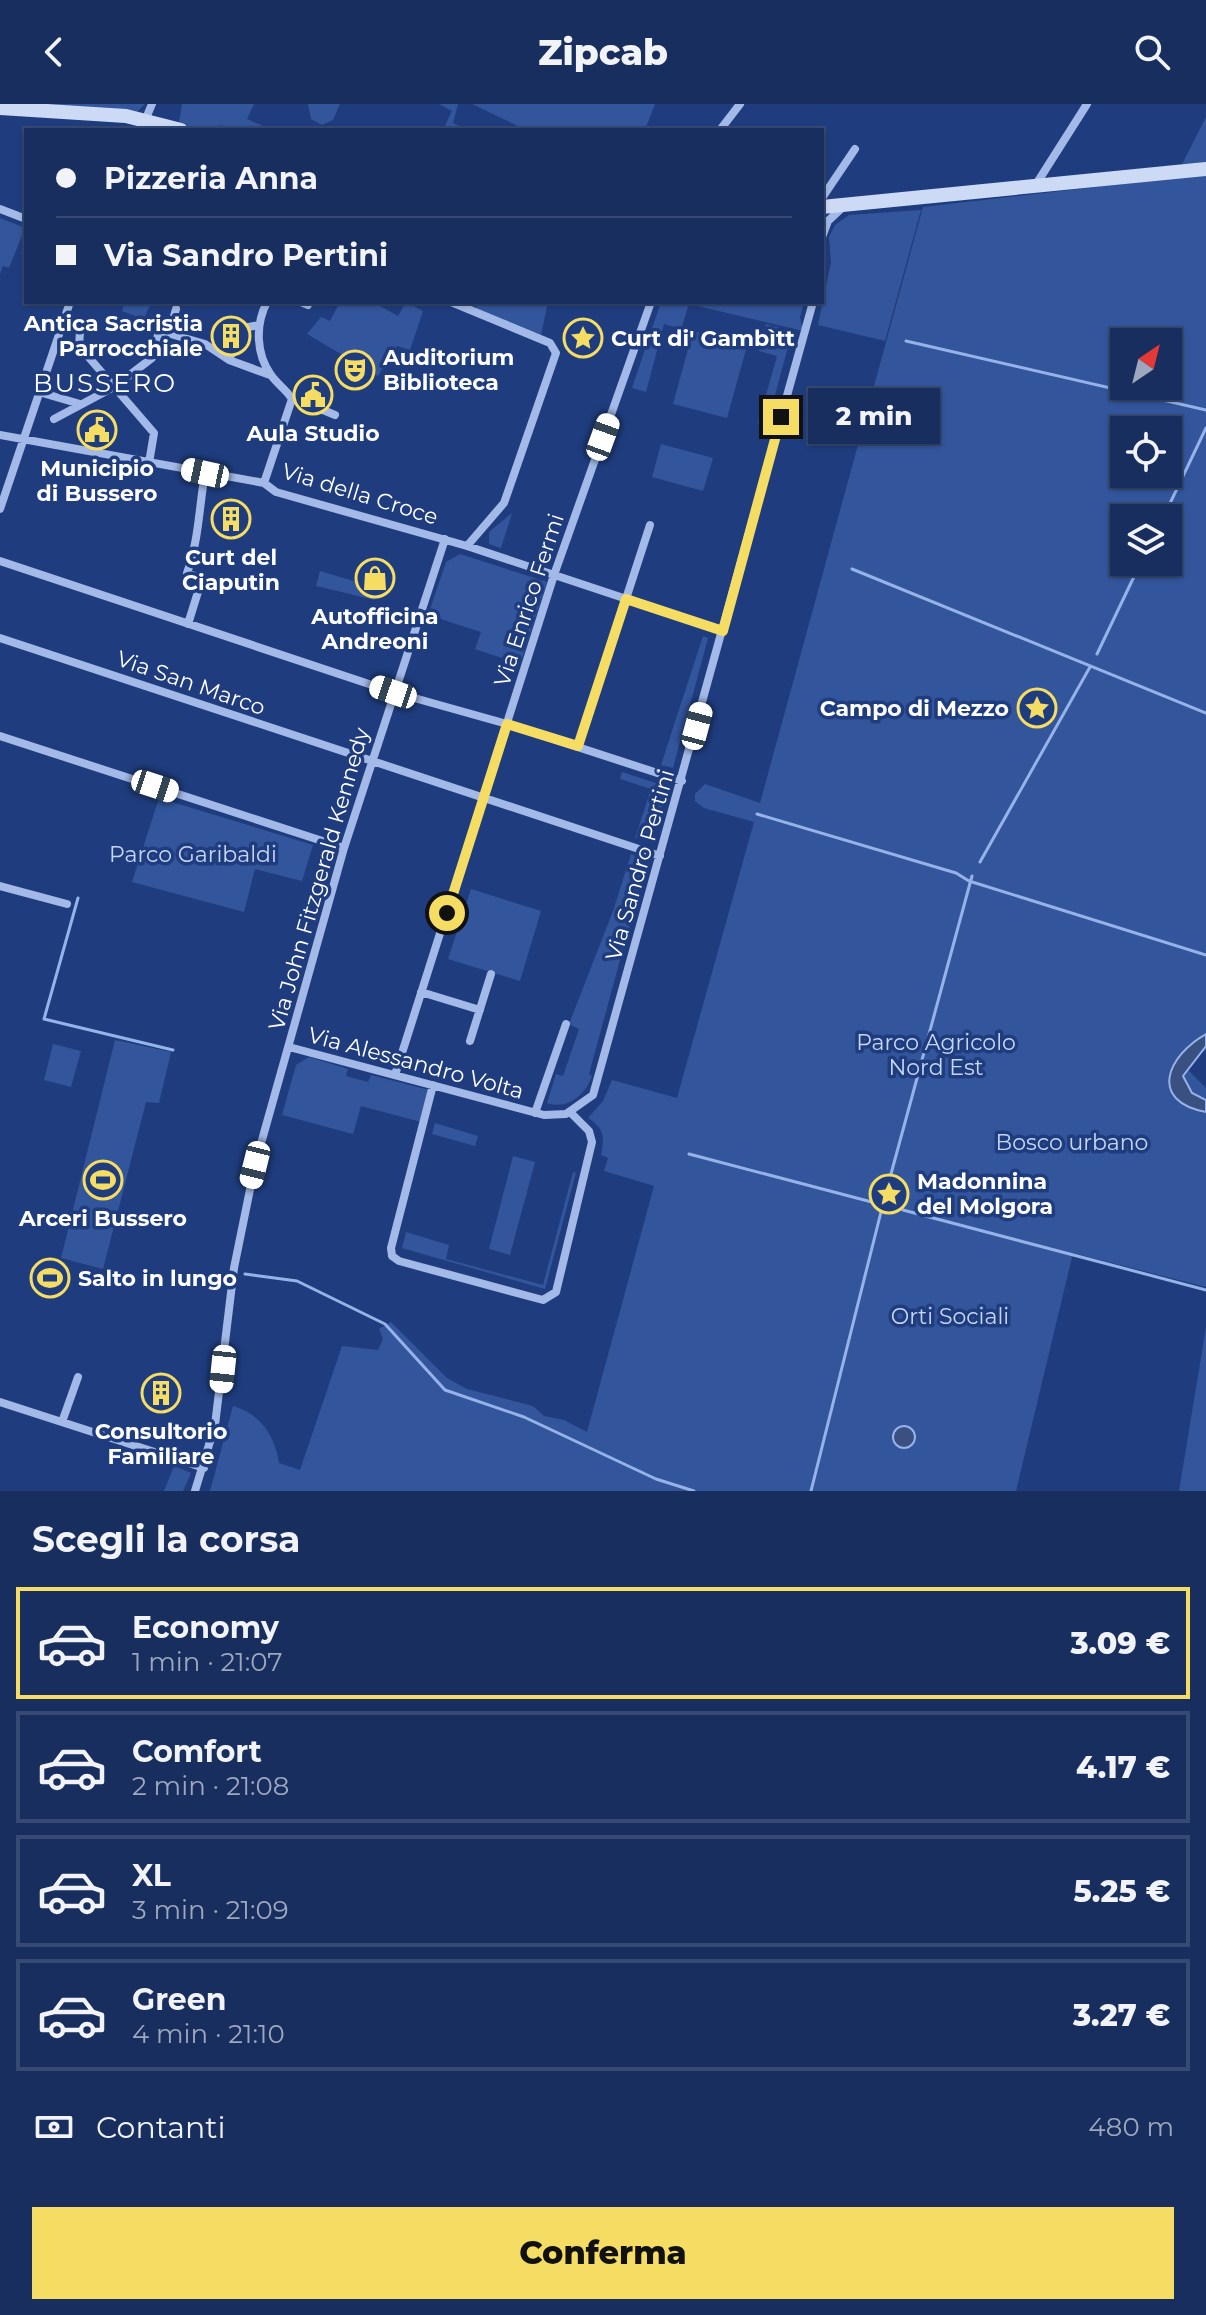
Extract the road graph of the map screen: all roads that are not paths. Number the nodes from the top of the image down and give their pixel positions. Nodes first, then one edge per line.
1 (152, 104) edge
2 (740, 104) edge
3 (1087, 104) edge
4 (0, 108) edge
5 (143, 125) edge
6 (166, 128) edge
7 (722, 128) edge
8 (855, 149) dead end
9 (1206, 169) edge
10 (1035, 186) junction
11 (824, 195) edge
12 (846, 205) junction
13 (824, 207) edge
14 (0, 209) edge
15 (24, 218) edge
16 (824, 233) edge
17 (69, 304) edge
18 (266, 304) edge
19 (456, 304) edge
20 (650, 304) edge
21 (812, 304) edge
22 (176, 309) dead end
23 (259, 325) junction
24 (80, 332) dead end
25 (169, 334) junction
26 (229, 360) junction
27 (268, 371) junction
28 (114, 387) junction
29 (39, 392) junction
30 (292, 397) junction
31 (81, 404) junction
32 (335, 415) dead end
33 (54, 419) dead end
34 (0, 435) edge
35 (23, 440) junction
36 (149, 463) junction
37 (205, 473) junction
38 (264, 483) junction
39 (0, 509) edge
40 (650, 525) dead end
41 (445, 539) junction
42 (467, 546) junction
43 (0, 561) edge
44 (554, 575) junction
45 (626, 599) junction
46 (188, 624) junction
47 (723, 631) junction
48 (0, 638) edge
49 (393, 692) junction
50 (507, 724) junction
51 (0, 736) edge
52 (578, 746) junction
53 (371, 762) junction
54 (682, 781) junction
55 (483, 799) junction
56 (344, 848) junction
57 (660, 856) junction
58 (0, 886) edge
59 (67, 904) dead end
60 (491, 974) dead end
61 (421, 992) junction
62 (480, 1010) junction
63 (566, 1024) dead end
64 (470, 1041) dead end
65 (289, 1047) junction
66 (395, 1075) junction
67 (433, 1085) junction
68 (570, 1112) junction
69 (535, 1113) junction
70 (78, 1377) dead end
71 (0, 1402) edge
72 (62, 1422) junction
73 (204, 1468) junction
74 (195, 1491) edge

1 - 5 street
2 - 7 street
3 - 10 street
4 - 5 street
5 - 6 street
8 - 11 street
9 - 10 street
10 - 12 street
12 - 13 street
12 - 16 street
14 - 15 street
17 - 29 street
18 - 23 street
19 - 42 street
20 - 44 street, Via Enrico Fermi
21 - 47 street, Via Sandro Pertini
22 - 25 street
23 - 26 street
23 - 27 street
24 - 28 street
25 - 26 street
25 - 28 street
26 - 27 street
27 - 30 street
28 - 31 street
28 - 36 street
29 - 31 street
29 - 35 street
30 - 32 street
30 - 38 street
31 - 33 street
34 - 35 street, Via della Croce
35 - 36 street, Via della Croce
35 - 39 street
36 - 37 street, Via della Croce
37 - 38 street, Via della Croce
37 - 46 street
38 - 41 street, Via della Croce
40 - 45 street
41 - 42 street, Via della Croce
41 - 49 street, Via John Fitzgerald Kennedy
42 - 44 street, Via della Croce
43 - 46 street
44 - 45 street, Via della Croce
44 - 50 street, Via Enrico Fermi
45 - 47 street, Via della Croce
45 - 52 street
46 - 49 street
47 - 54 street, Via Sandro Pertini
48 - 53 street, Via San Marco
49 - 50 street
49 - 53 street, Via John Fitzgerald Kennedy
50 - 52 street
50 - 55 street, Via Enrico Fermi
51 - 56 street
52 - 54 street
53 - 55 street, Via San Marco
53 - 56 street, Via John Fitzgerald Kennedy
54 - 57 street, Via Sandro Pertini
55 - 57 street, Via San Marco
55 - 61 street, Via Enrico Fermi
56 - 65 street, Via John Fitzgerald Kennedy
57 - 68 street, Via Sandro Pertini
58 - 59 street
60 - 62 street
61 - 62 street
61 - 66 street, Via Enrico Fermi
62 - 64 street
63 - 69 street
65 - 66 street, Via Alessandro Volta
65 - 73 street, Via John Fitzgerald Kennedy
66 - 67 street, Via Alessandro Volta
67 - 68 street
67 - 69 street, Via Alessandro Volta
68 - 69 street
70 - 72 street
71 - 72 street
72 - 73 street
73 - 74 street, Via John Fitzgerald Kennedy

